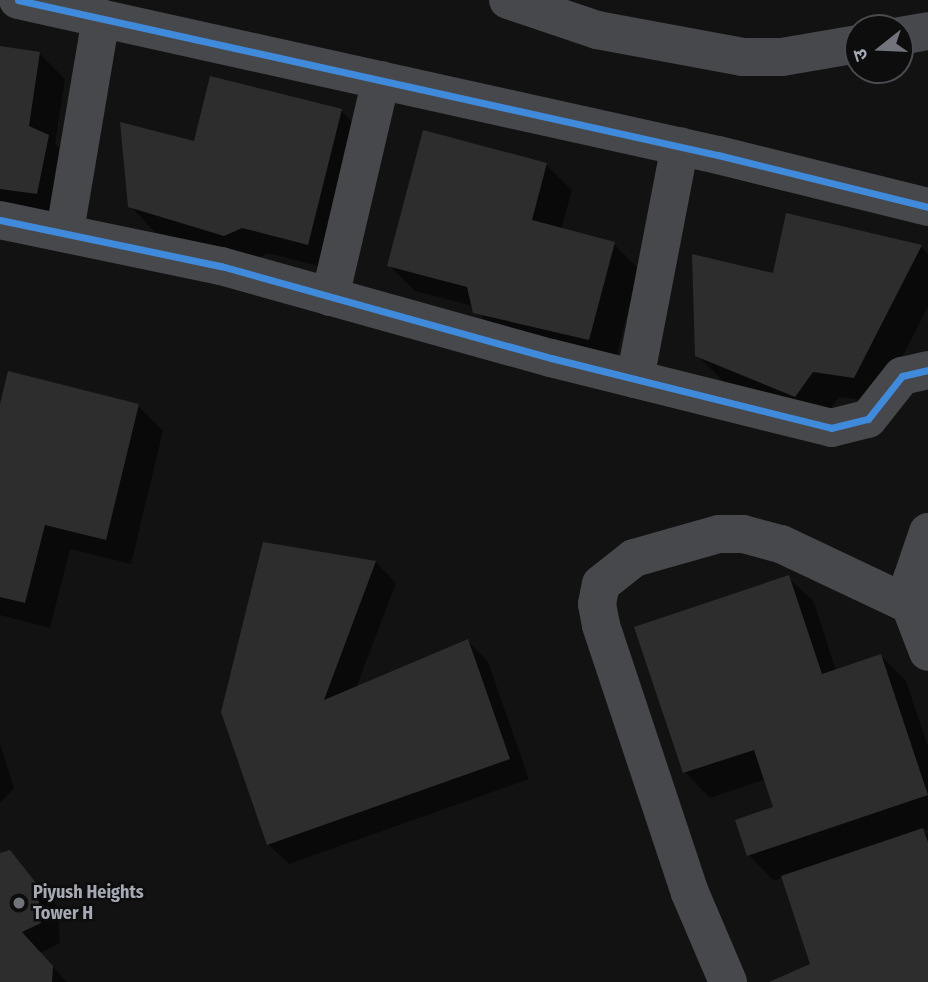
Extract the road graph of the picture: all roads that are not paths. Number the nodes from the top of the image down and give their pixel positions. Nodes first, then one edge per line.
1 (18, 0) edge
2 (509, 0) edge
3 (101, 18) junction
4 (844, 46) edge
5 (381, 80) junction
6 (680, 146) junction
7 (928, 207) edge
8 (0, 220) edge
9 (65, 230) junction
10 (330, 297) junction
11 (928, 370) edge
12 (635, 379) junction
13 (928, 532) edge
14 (909, 605) junction
15 (928, 652) edge
16 (728, 982) edge

1 - 3 street
2 - 4 street
3 - 5 street
3 - 9 street
5 - 6 street
5 - 10 street
6 - 7 street
6 - 12 street
8 - 9 street
9 - 10 street
10 - 12 street
11 - 12 street
13 - 14 street
14 - 15 street
14 - 16 street

